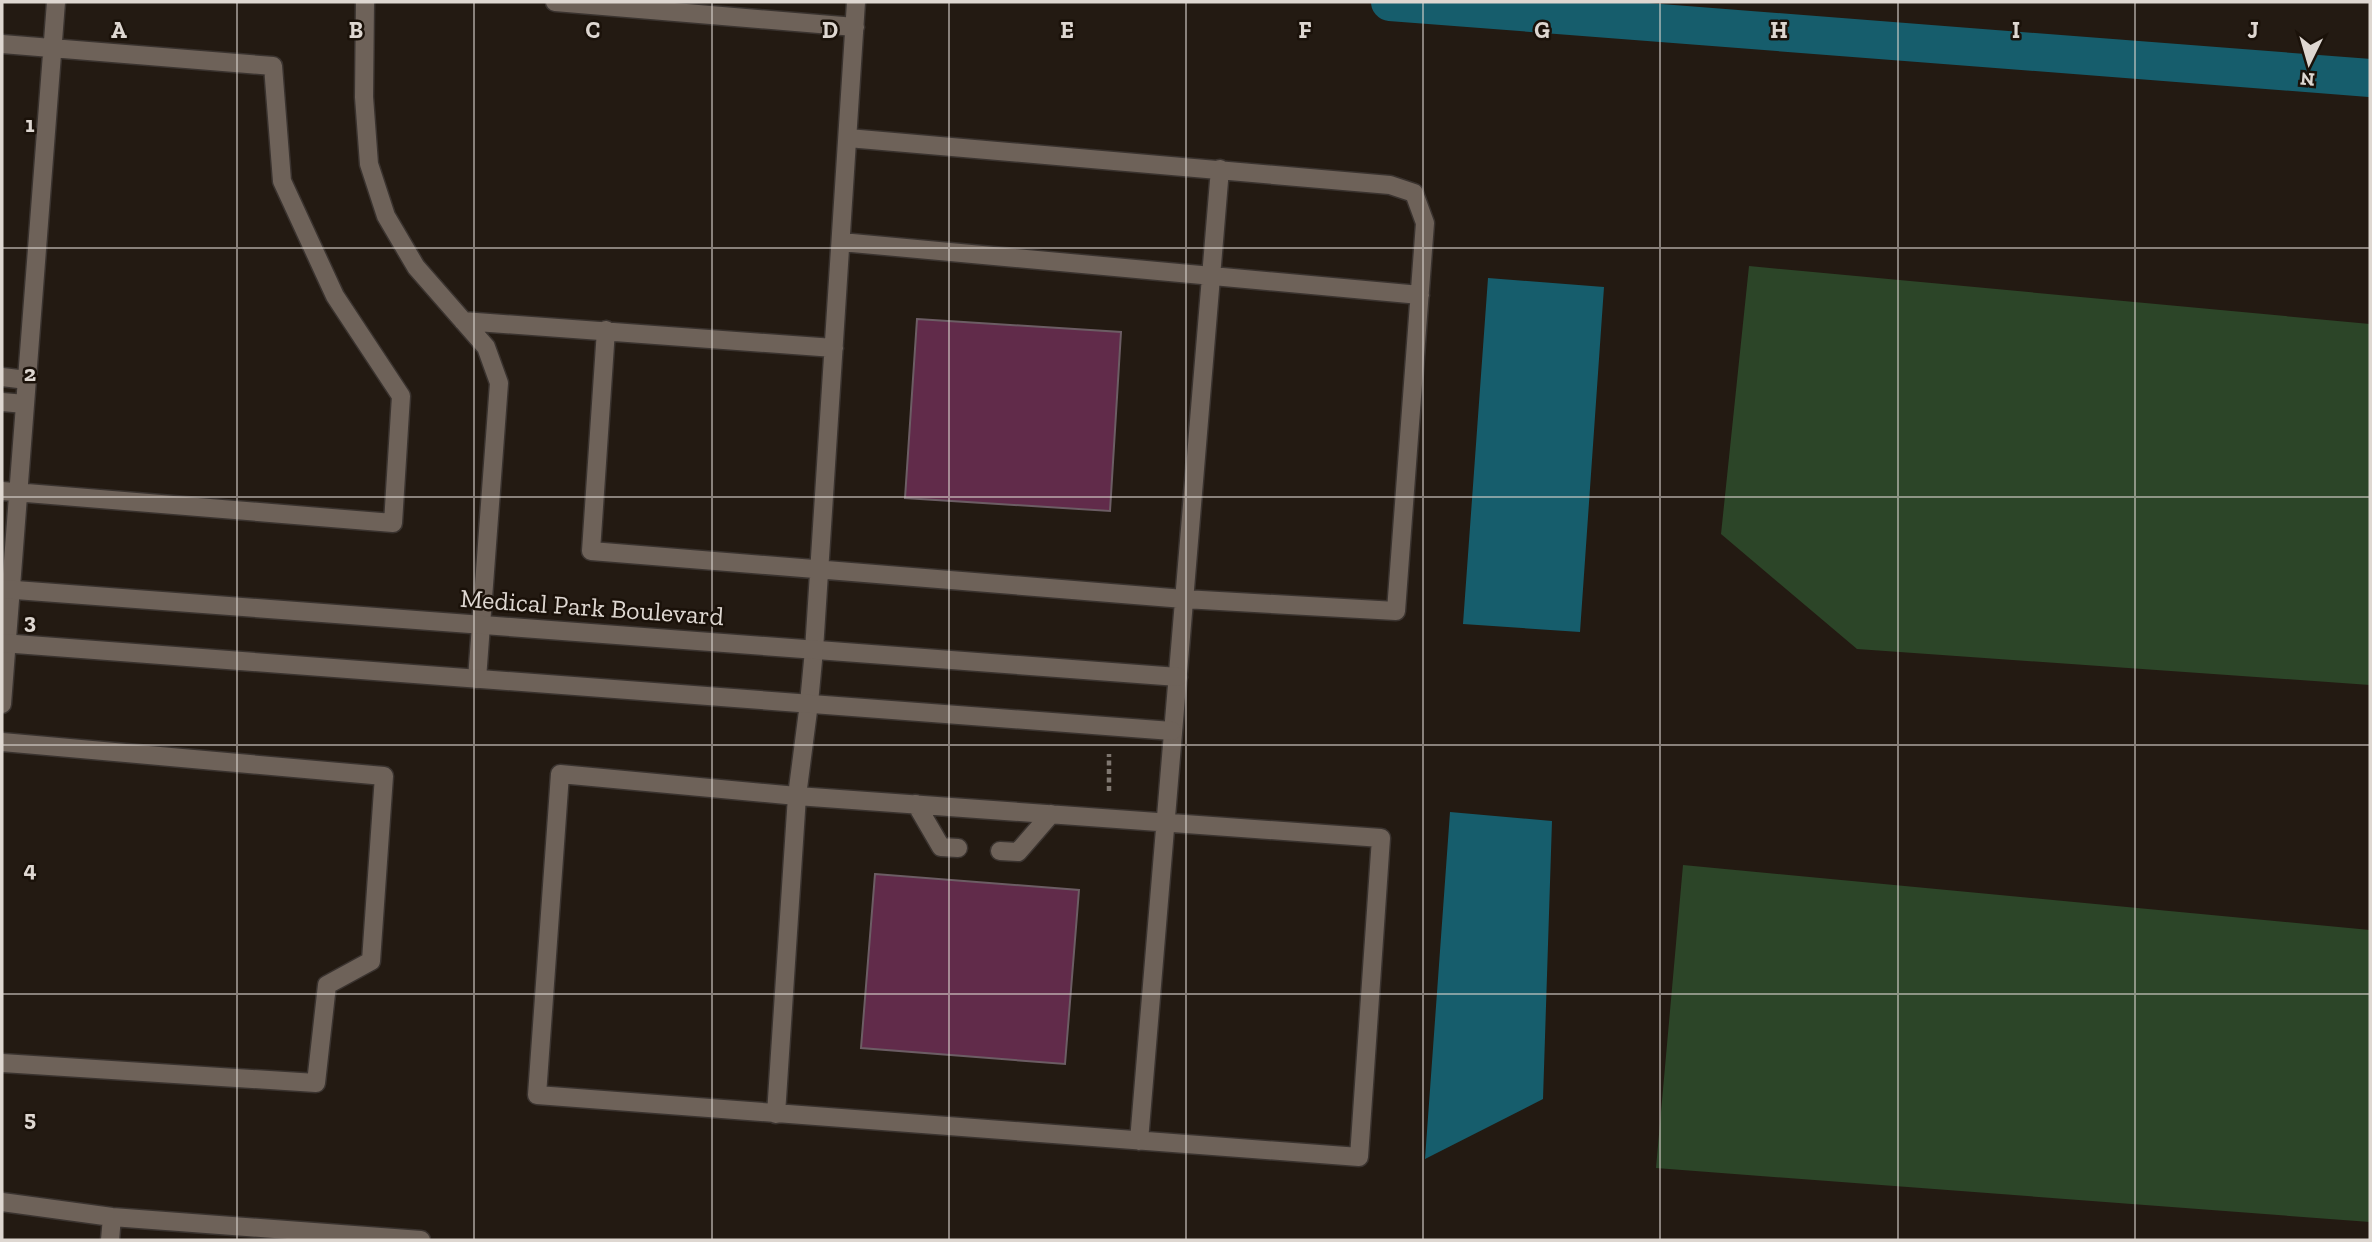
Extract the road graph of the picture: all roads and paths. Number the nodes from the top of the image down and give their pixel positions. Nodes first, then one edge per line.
1 (56, 2) edge
2 (365, 2) edge
3 (555, 2) edge
4 (856, 2) edge
5 (855, 27) junction
6 (2, 44) edge
7 (53, 47) junction
8 (848, 138) junction
9 (1220, 169) junction
10 (841, 242) junction
11 (1211, 275) junction
12 (1420, 295) junction
13 (463, 320) junction
14 (606, 330) junction
15 (834, 348) junction
16 (2, 377) edge
17 (27, 380) junction
18 (2, 402) edge
19 (25, 404) junction
20 (10, 491) edge
21 (819, 570) junction
22 (6, 589) edge
23 (1184, 599) junction
24 (482, 625) junction
25 (4, 643) edge
26 (814, 650) junction
27 (1178, 677) junction
28 (477, 678) junction
29 (809, 703) junction
30 (2, 704) edge
31 (1172, 731) junction
32 (2, 742) edge
33 (1109, 753) dead end
34 (797, 796) junction
35 (1109, 799) dead end
36 (916, 804) junction
37 (1051, 814) junction
38 (1164, 822) junction
39 (958, 848) dead end
40 (1000, 851) dead end
41 (2, 1063) edge
42 (776, 1114) junction
43 (1139, 1141) junction
44 (2, 1202) edge
45 (2, 1209) edge
46 (112, 1217) junction
47 (349, 1238) edge
48 (110, 1240) edge
49 (421, 1240) edge

1 - 7 street
2 - 13 street
3 - 5 street
4 - 5 street
5 - 8 street
6 - 7 street
7 - 17 street
7 - 20 street
8 - 9 street
8 - 10 street
9 - 11 street
9 - 12 street
10 - 11 street
10 - 15 street
11 - 12 street
11 - 23 street
12 - 23 street
13 - 14 street
13 - 24 street
14 - 15 street
14 - 21 street
15 - 21 street
16 - 17 street
17 - 19 street
18 - 19 street
19 - 20 street
20 - 22 street
21 - 23 street
21 - 26 street
22 - 24 street, Medical Park Boulevard
22 - 25 street
23 - 27 street
24 - 26 street, Medical Park Boulevard
24 - 28 street
25 - 28 street
25 - 30 street
26 - 27 street, Medical Park Boulevard
26 - 29 street
27 - 31 street
28 - 29 street
29 - 31 street
29 - 34 street
31 - 38 street
32 - 41 street
33 - 35 path
34 - 36 street
34 - 42 street
34 - 42 street
36 - 37 street
36 - 39 street
37 - 38 street
37 - 40 street
38 - 43 street
38 - 43 street
42 - 43 street
44 - 45 street
44 - 46 street
46 - 47 street
46 - 48 street
47 - 49 street

